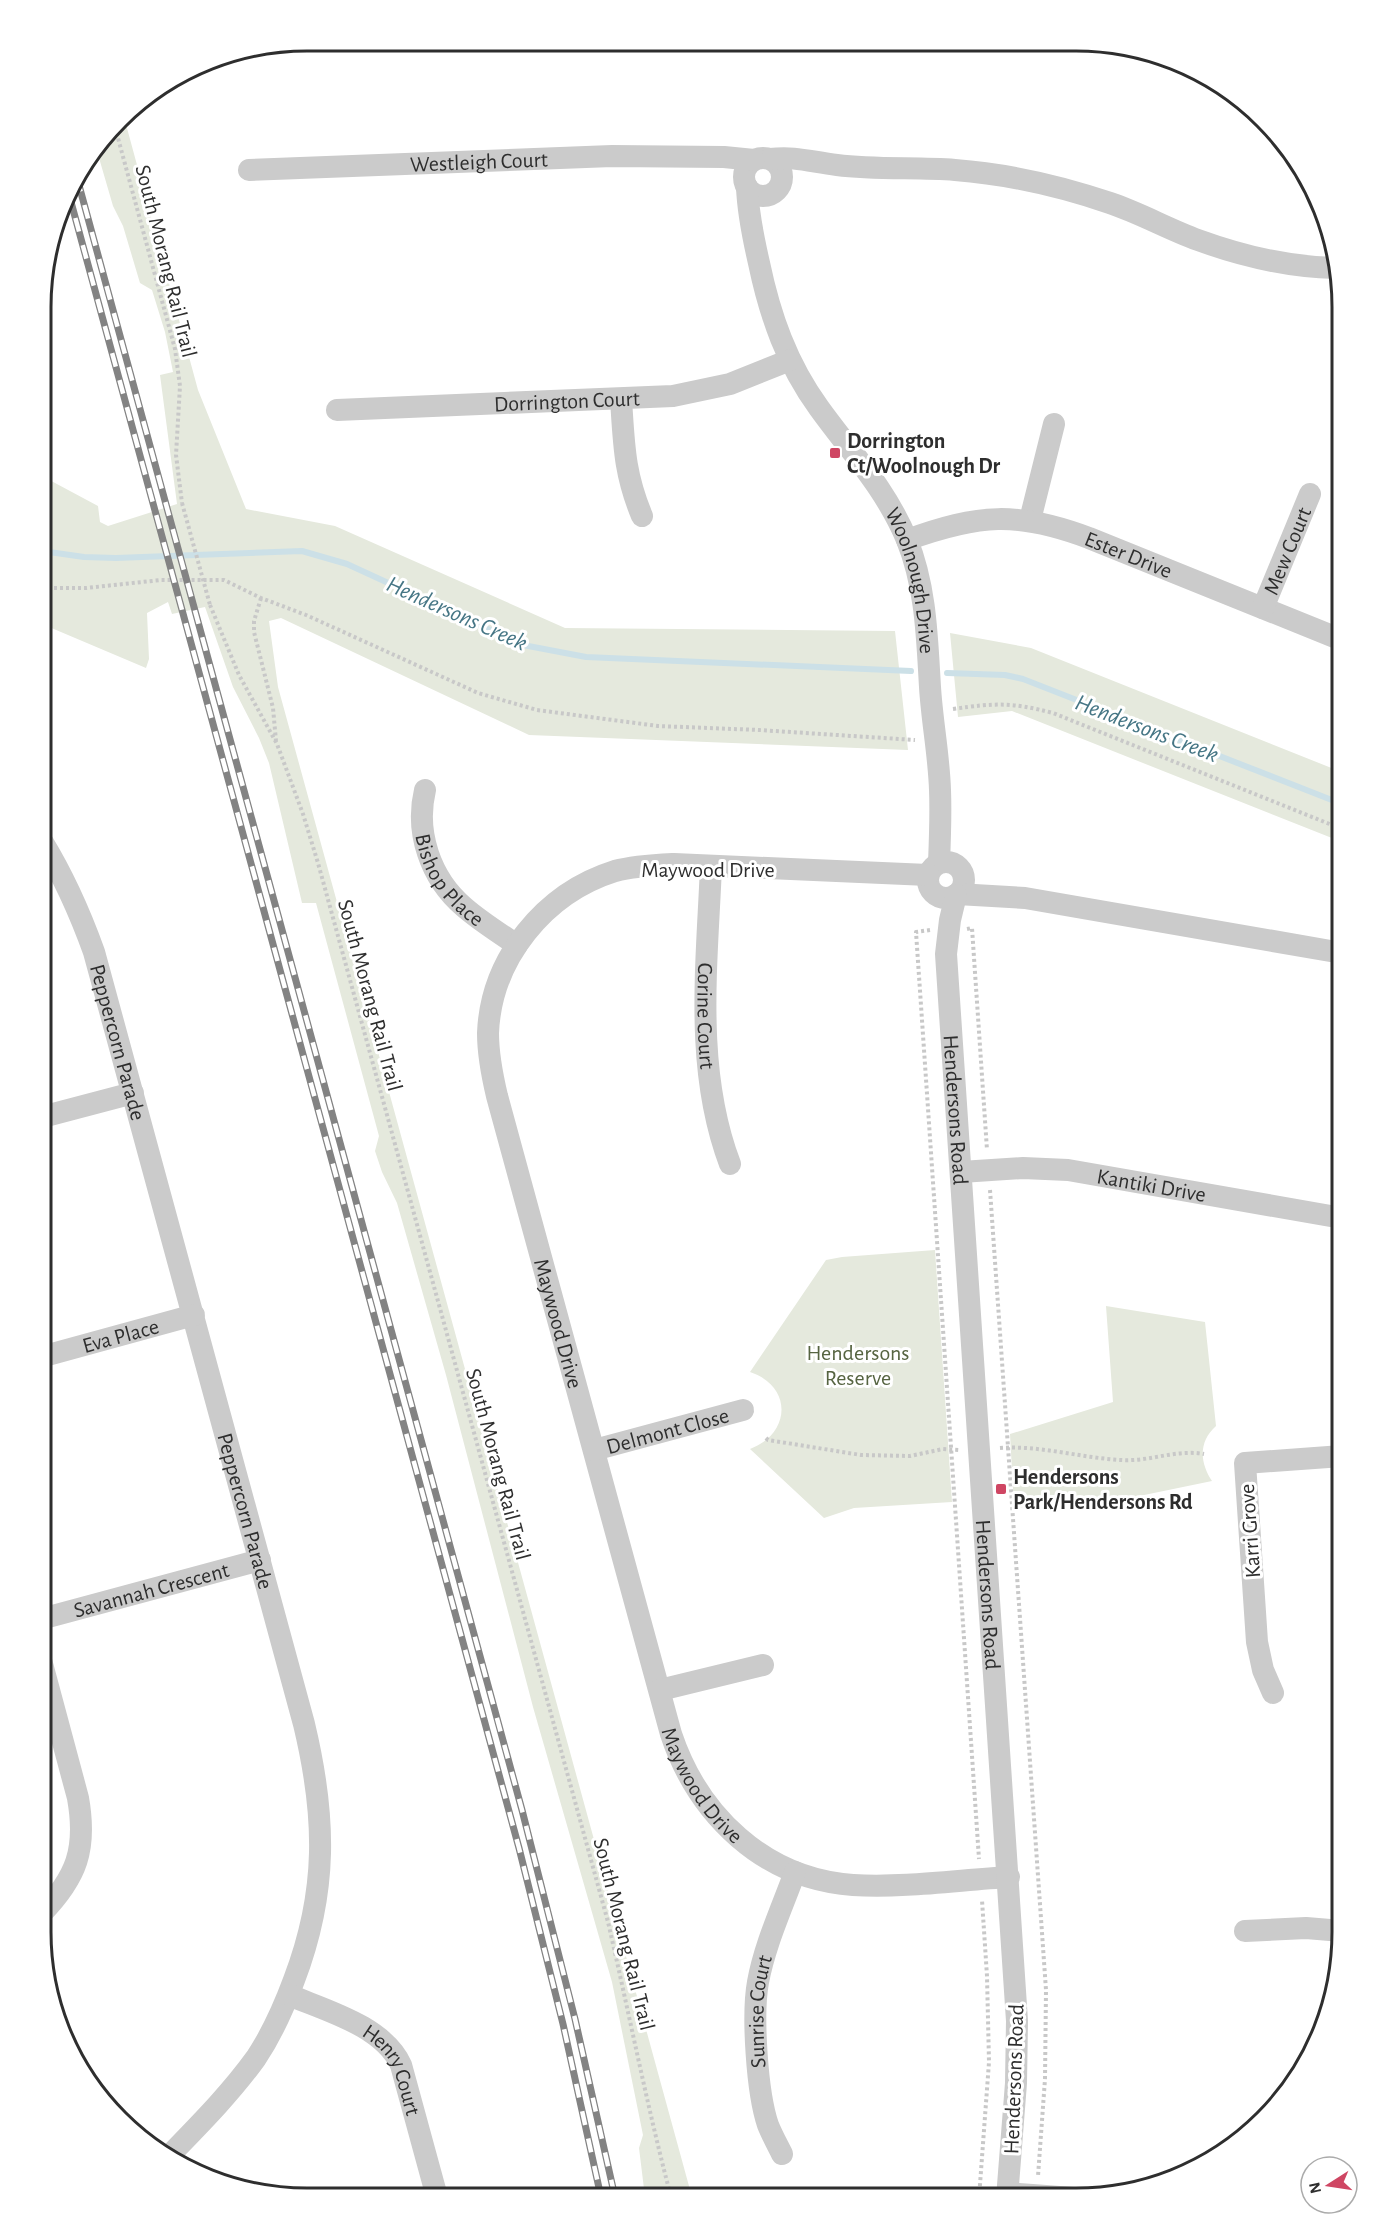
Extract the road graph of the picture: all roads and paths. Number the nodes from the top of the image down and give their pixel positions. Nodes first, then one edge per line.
1 (117, 135) edge
2 (836, 165) junction
3 (249, 170) dead end
4 (754, 171) junction
5 (775, 190) junction
6 (759, 264) junction
7 (1329, 268) edge
8 (790, 360) junction
9 (621, 399) junction
10 (337, 410) dead end
11 (1054, 424) dead end
12 (1310, 494) dead end
13 (642, 516) dead end
14 (1030, 520) junction
15 (907, 540) junction
16 (51, 588) edge
17 (261, 598) junction
18 (1263, 608) junction
19 (1332, 636) edge
20 (950, 709) dead end
21 (911, 740) dead end
22 (277, 744) junction
23 (425, 790) dead end
24 (1332, 825) edge
25 (51, 856) edge
26 (711, 866) junction
27 (944, 874) junction
28 (956, 895) junction
29 (1025, 898) junction
30 (517, 945) junction
31 (1332, 951) edge
32 (946, 954) junction
33 (133, 1093) junction
34 (51, 1115) edge
35 (730, 1164) dead end
36 (961, 1172) junction
37 (1332, 1216) edge
38 (194, 1315) junction
39 (51, 1354) edge
40 (742, 1410) dead end
41 (594, 1450) junction
42 (1332, 1457) edge
43 (261, 1560) junction
44 (51, 1616) edge
45 (763, 1665) dead end
46 (660, 1690) junction
47 (1273, 1693) dead end
48 (51, 1697) edge
49 (795, 1872) junction
50 (1009, 1877) junction
51 (51, 1902) edge
52 (1332, 1930) edge
53 (1245, 1931) dead end
54 (289, 1995) junction
55 (174, 2151) edge
56 (782, 2154) dead end
57 (435, 2188) edge
58 (669, 2188) edge
59 (1008, 2188) edge

1 - 22 path, South Morang Rail Trail, bridge
2 - 4 street
2 - 5 street
2 - 7 street
3 - 4 street, Westleigh Court
4 - 5 street, Westleigh Court
4 - 5 street
4 - 6 street, Woolnough Drive
5 - 6 street, Woolnough Drive
6 - 8 street, Woolnough Drive
8 - 9 street, Dorrington Court
8 - 15 street, Woolnough Drive
9 - 10 street, Dorrington Court
9 - 13 street
11 - 14 street
12 - 18 street, Mew Court
14 - 15 street, Ester Drive
14 - 18 street, Ester Drive
15 - 27 street, Woolnough Drive
16 - 17 path
17 - 21 path
17 - 22 path, South Morang Rail Trail
18 - 19 street, Ester Drive
20 - 24 path
22 - 58 path, South Morang Rail Trail
23 - 30 street, Bishop Place
25 - 33 street, Peppercorn Parade
26 - 27 street, Maywood Drive
26 - 30 street, Maywood Drive
26 - 35 street, Corine Court
27 - 28 street
27 - 29 street
27 - 32 street, Hendersons Road
28 - 29 street
28 - 32 street, Hendersons Road
29 - 31 street
30 - 41 street, Maywood Drive
32 - 36 street, Hendersons Road
33 - 34 street
33 - 38 street, Peppercorn Parade
36 - 37 street, Kantiki Drive
36 - 50 street, Hendersons Road
38 - 39 street, Eva Place
38 - 43 street, Peppercorn Parade
40 - 41 street, Delmont Close
41 - 46 street, Maywood Drive
42 - 47 street, Karri Grove
43 - 44 street, Savannah Crescent
43 - 54 street, Peppercorn Parade
45 - 46 street
46 - 49 street, Maywood Drive
48 - 51 street
49 - 50 street, Maywood Drive
49 - 56 street, Sunrise Court
50 - 59 street, Hendersons Road
52 - 53 street
54 - 55 street, Peppercorn Parade
54 - 57 street, Henry Court

